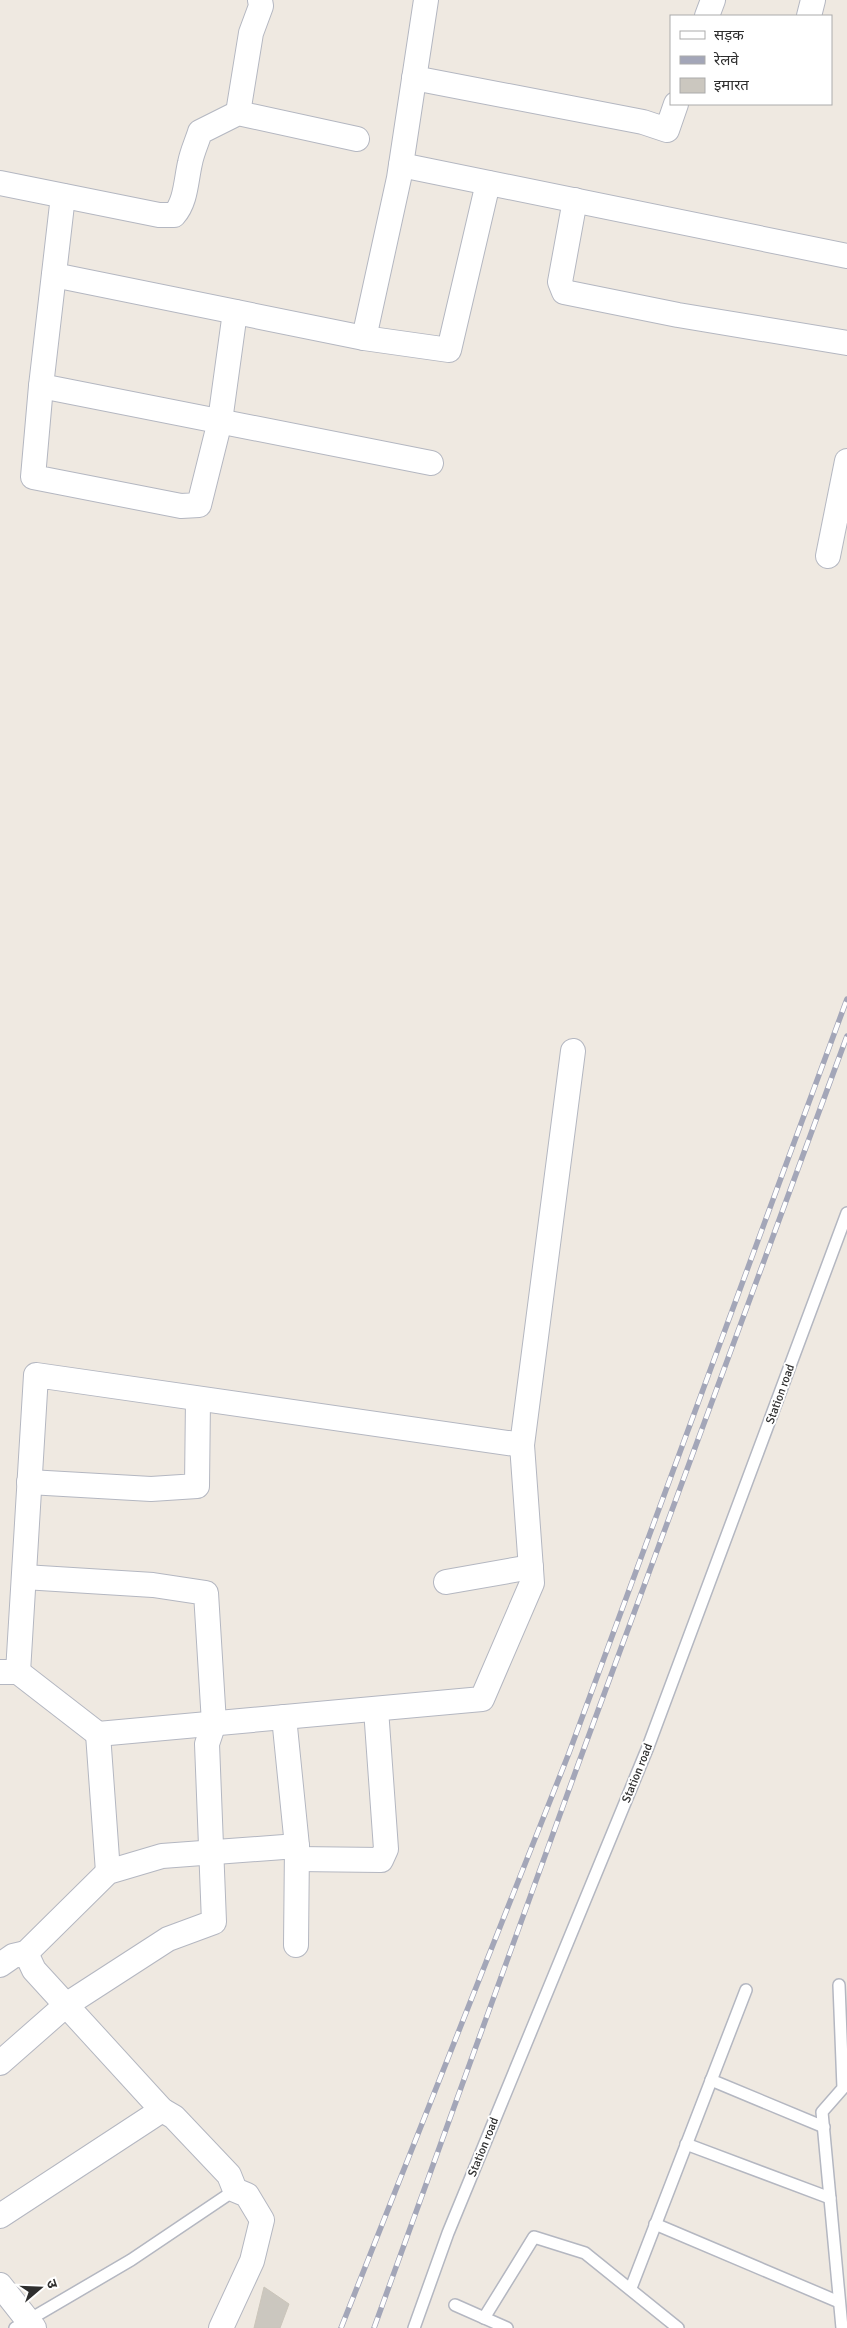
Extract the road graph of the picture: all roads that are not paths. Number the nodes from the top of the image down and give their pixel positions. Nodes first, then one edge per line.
1 (260, 0) edge
2 (426, 0) edge
3 (713, 0) edge
4 (813, 0) edge
5 (707, 15) edge
6 (809, 15) edge
7 (414, 78) junction
8 (676, 105) edge
9 (238, 113) junction
10 (357, 139) dead end
11 (401, 165) junction
12 (0, 183) edge
13 (488, 183) junction
14 (63, 196) junction
15 (575, 200) junction
16 (847, 256) edge
17 (54, 275) junction
18 (235, 312) junction
19 (364, 338) junction
20 (847, 343) edge
21 (41, 386) junction
22 (220, 421) junction
23 (847, 461) edge
24 (431, 463) dead end
25 (828, 556) dead end
26 (573, 1051) dead end
27 (847, 1213) edge
28 (198, 1399) junction
29 (522, 1445) junction
30 (29, 1482) junction
31 (531, 1567) junction
32 (24, 1577) junction
33 (446, 1582) dead end
34 (9, 1672) edge
35 (376, 1709) junction
36 (284, 1717) junction
37 (214, 1724) junction
38 (98, 1734) junction
39 (211, 1852) junction
40 (297, 1853) junction
41 (108, 1872) junction
42 (296, 1945) dead end
43 (26, 1953) junction
44 (0, 1965) edge
45 (839, 1985) dead end
46 (746, 1990) dead end
47 (66, 2005) junction
48 (845, 2062) edge
49 (0, 2063) edge
50 (711, 2080) junction
51 (162, 2110) junction
52 (824, 2127) junction
53 (686, 2144) junction
54 (235, 2190) junction
55 (830, 2198) junction
56 (0, 2216) edge
57 (655, 2224) junction
58 (0, 2285) edge
59 (631, 2288) junction
60 (840, 2302) junction
61 (455, 2305) dead end
62 (484, 2318) junction
63 (25, 2325) edge
64 (220, 2328) edge
65 (414, 2328) edge
66 (507, 2328) edge
67 (678, 2328) edge
68 (842, 2328) edge

1 - 9 street
2 - 7 street
3 - 5 street
4 - 6 street
7 - 8 street
7 - 11 street
9 - 10 street
9 - 14 street
11 - 13 street
11 - 19 street
12 - 14 street
13 - 15 street
13 - 19 street
14 - 17 street
15 - 16 street
15 - 20 street
17 - 18 street
17 - 21 street
18 - 19 street
18 - 22 street
21 - 22 street
21 - 22 street
22 - 24 street
23 - 25 street
26 - 29 street
27 - 65 lane, Station road
28 - 29 street
28 - 30 street
28 - 30 street
29 - 31 street
30 - 32 street
31 - 33 street
31 - 35 street
32 - 34 street
32 - 37 street
34 - 38 street
35 - 36 street
35 - 40 street
36 - 37 street
36 - 40 street
37 - 38 street
37 - 39 street
38 - 41 street
39 - 40 street
39 - 41 street
39 - 47 street
40 - 42 street
41 - 43 street
43 - 44 street
43 - 47 street
45 - 48 lane
46 - 50 lane
47 - 49 street
47 - 51 street
48 - 52 lane
50 - 52 lane
50 - 53 lane
51 - 54 street
51 - 56 street
52 - 55 lane
53 - 55 lane
53 - 57 lane
54 - 63 lane
54 - 64 street
55 - 60 lane
57 - 59 lane
57 - 60 lane
58 - 63 street
59 - 62 lane
59 - 67 lane
60 - 68 lane
61 - 62 lane
62 - 66 lane

